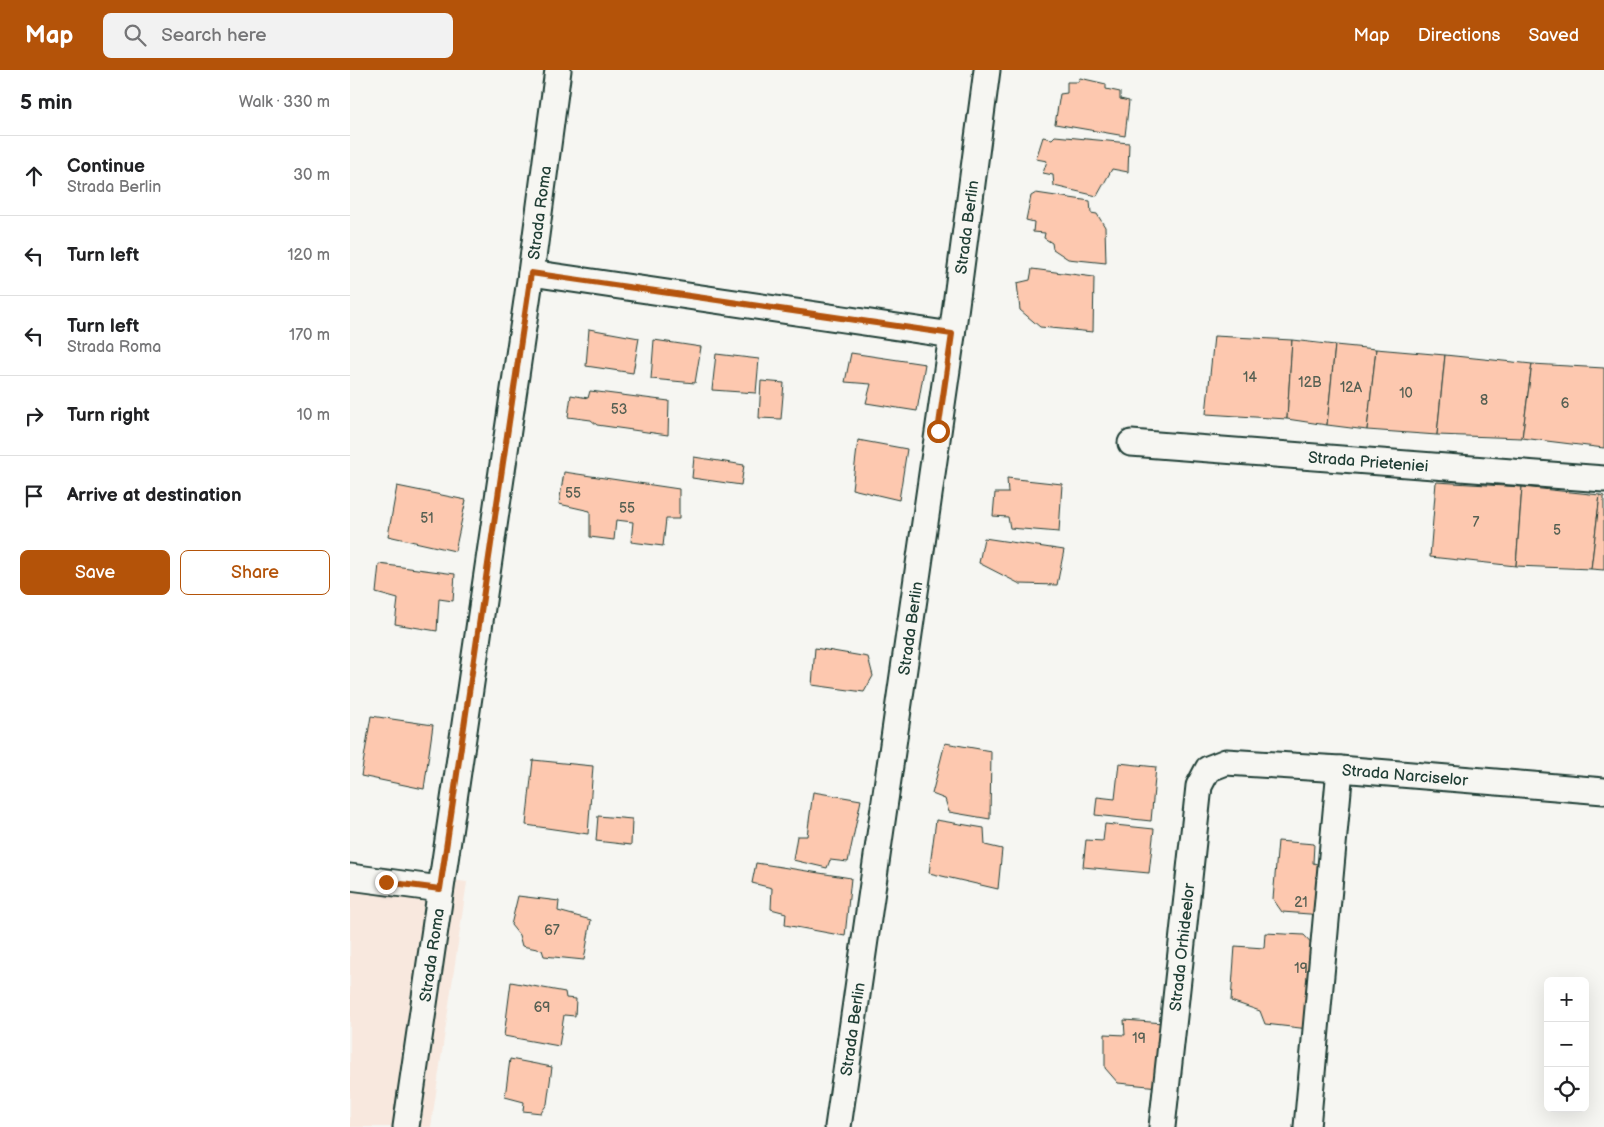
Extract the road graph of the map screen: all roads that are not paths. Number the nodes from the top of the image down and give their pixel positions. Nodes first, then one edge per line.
1 (558, 70) edge
2 (987, 70) edge
3 (531, 273) junction
4 (952, 334) junction
5 (1132, 443) dead end
6 (1604, 479) edge
7 (1208, 769) joint
8 (1340, 769) junction
9 (1604, 791) edge
10 (350, 877) edge
11 (440, 889) junction
12 (406, 1127) edge
13 (838, 1127) edge
14 (1162, 1127) edge
15 (1307, 1127) edge

1 - 3 street, Strada Roma
2 - 4 street, Strada Berlin
3 - 4 street
3 - 11 street, Strada Roma
4 - 13 street, Strada Berlin
5 - 6 street, Strada Prieteniei
7 - 8 street, Strada Narciselor
7 - 14 street, Strada Orhideelor
8 - 9 street, Strada Narciselor
8 - 15 street
10 - 11 street
11 - 12 street, Strada Roma

